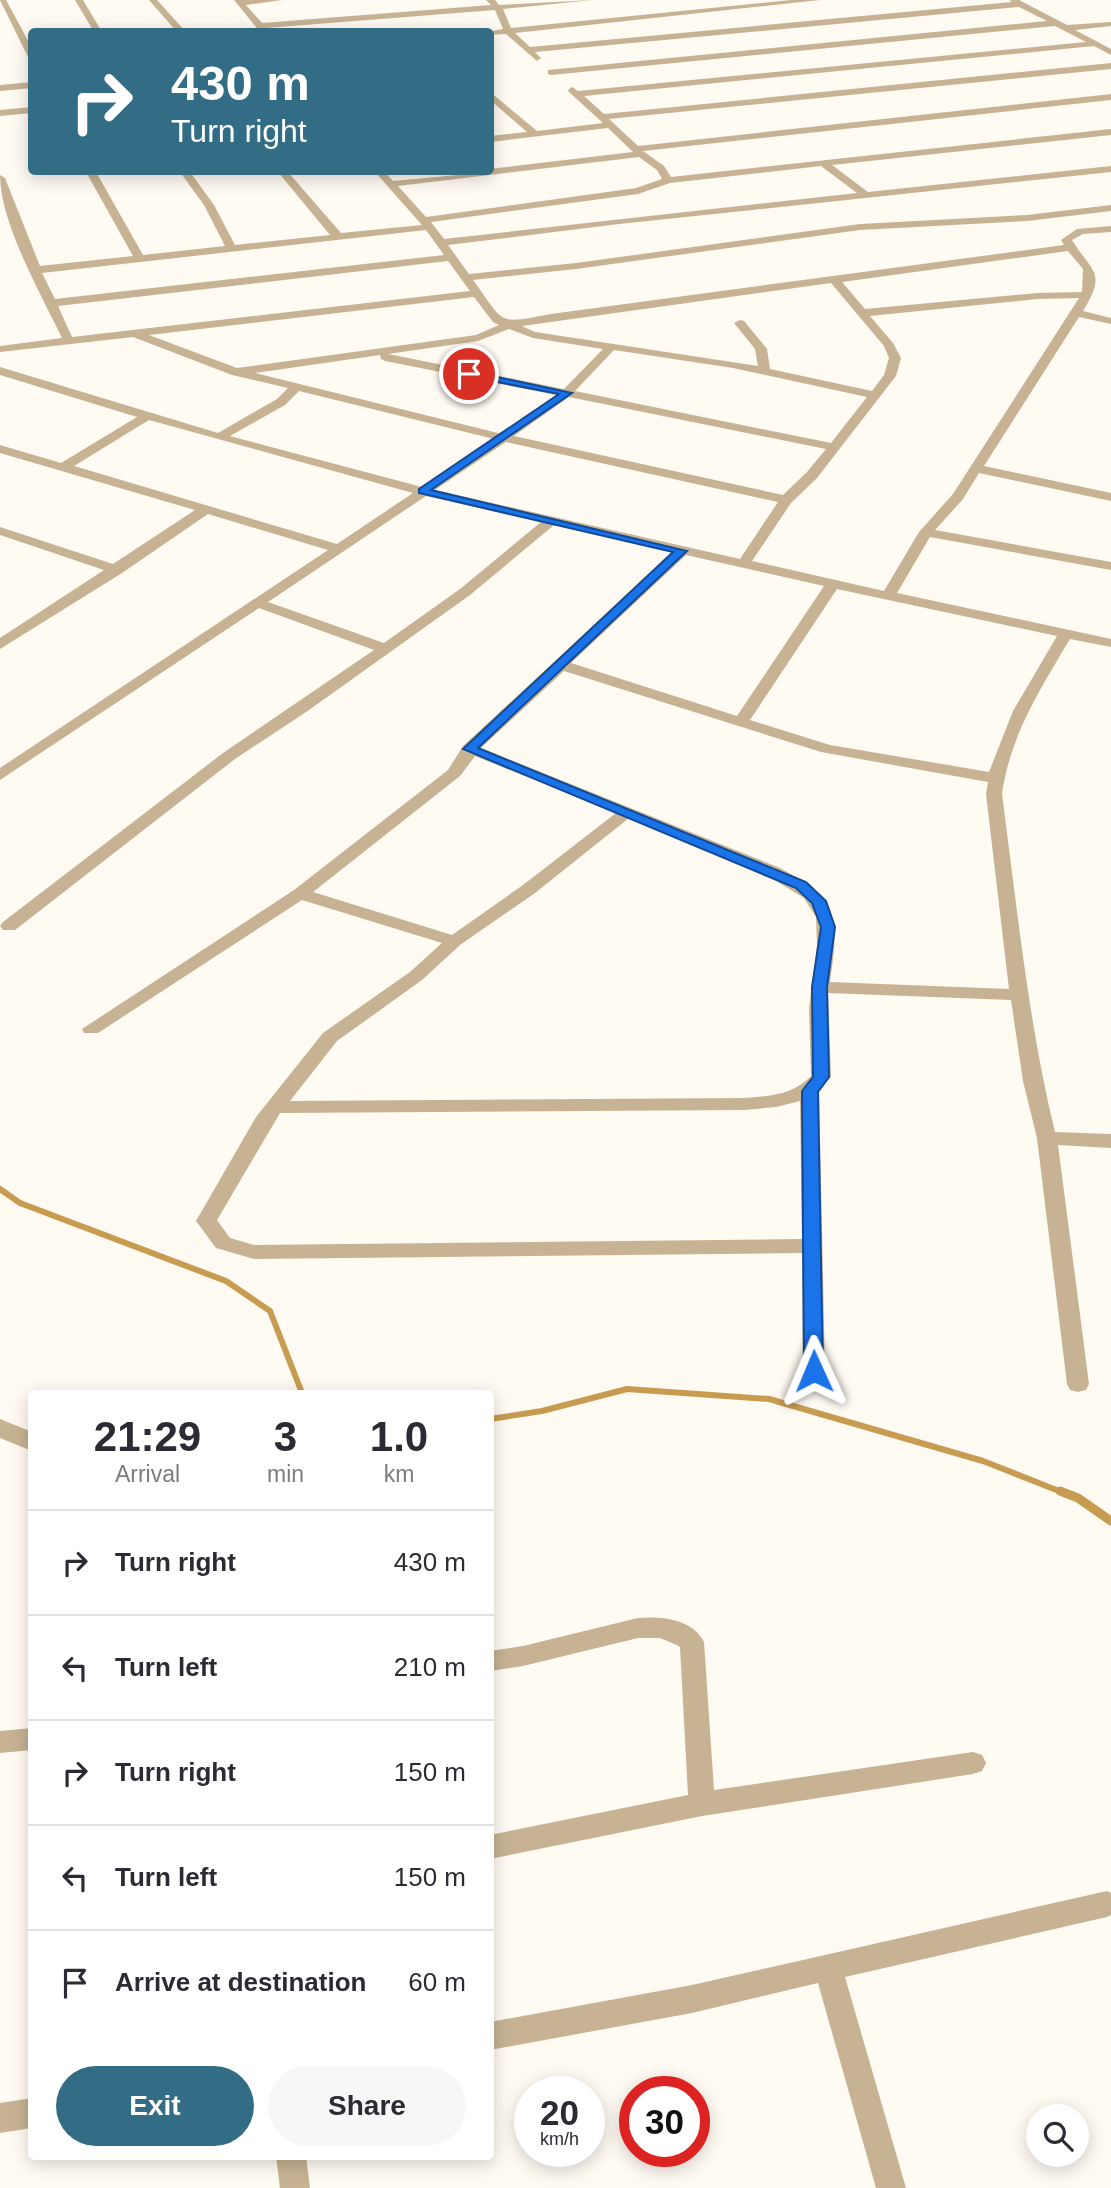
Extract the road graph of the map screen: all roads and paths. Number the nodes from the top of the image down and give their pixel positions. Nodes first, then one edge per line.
1 (2, 0) edge
2 (79, 0) edge
3 (153, 0) edge
4 (278, 0) edge
5 (589, 0) edge
6 (816, 0) edge
7 (240, 1) edge
8 (1017, 2) edge
9 (493, 3) edge
10 (1111, 24) edge
11 (1062, 26) junction
12 (96, 28) edge
13 (178, 28) edge
14 (262, 28) edge
15 (272, 28) edge
16 (508, 31) junction
17 (494, 32) edge
18 (1094, 44) junction
19 (28, 49) edge
20 (528, 50) junction
21 (1111, 52) edge
22 (1111, 66) edge
23 (551, 72) junction
24 (28, 85) edge
25 (0, 88) edge
26 (576, 94) junction
27 (1111, 97) edge
28 (494, 98) edge
29 (28, 110) edge
30 (0, 113) edge
31 (604, 117) junction
32 (612, 125) junction
33 (1111, 132) edge
34 (534, 133) junction
35 (494, 138) edge
36 (639, 152) junction
37 (822, 163) junction
38 (1111, 169) edge
39 (494, 171) edge
40 (93, 175) edge
41 (187, 175) edge
42 (286, 175) edge
43 (382, 175) edge
44 (460, 175) edge
45 (0, 178) edge
46 (668, 180) junction
47 (390, 184) junction
48 (865, 194) junction
49 (4, 195) edge
50 (1111, 208) edge
51 (16, 223) junction
52 (426, 224) junction
53 (0, 225) edge
54 (1109, 231) edge
55 (338, 237) junction
56 (440, 243) junction
57 (1069, 248) junction
58 (232, 249) junction
59 (452, 257) junction
60 (141, 259) junction
61 (36, 270) junction
62 (468, 277) junction
63 (833, 278) junction
64 (479, 293) junction
65 (1087, 295) junction
66 (51, 303) junction
67 (1074, 312) junction
68 (862, 313) junction
69 (1111, 321) edge
70 (740, 323) dead end
71 (506, 326) junction
72 (133, 333) junction
73 (68, 340) junction
74 (612, 346) junction
75 (0, 349) edge
76 (373, 354) junction
77 (0, 371) edge
78 (765, 371) junction
79 (236, 372) junction
80 (295, 388) junction
81 (567, 393) junction
82 (874, 395) junction
83 (147, 416) junction
84 (220, 437) junction
85 (504, 438) junction
86 (834, 447) junction
87 (0, 449) edge
88 (62, 468) junction
89 (976, 468) junction
90 (422, 491) junction
91 (1111, 496) edge
92 (786, 500) junction
93 (205, 509) junction
94 (552, 520) junction
95 (0, 531) edge
96 (926, 532) junction
97 (335, 548) junction
98 (682, 551) junction
99 (743, 564) junction
100 (1111, 566) edge
101 (117, 570) junction
102 (833, 584) junction
103 (889, 595) junction
104 (257, 603) junction
105 (7, 634) edge
106 (1066, 634) junction
107 (1111, 643) edge
108 (0, 645) edge
109 (386, 649) junction
110 (561, 665) junction
111 (740, 723) junction
112 (469, 749) junction
113 (0, 775) edge
114 (995, 778) junction
115 (626, 813) junction
116 (300, 894) junction
117 (9, 926) dead end
118 (454, 941) junction
119 (820, 987) junction
120 (1019, 995) junction
121 (91, 1029) dead end
122 (810, 1091) junction
123 (274, 1107) junction
124 (1047, 1138) junction
125 (1111, 1141) edge
126 (812, 1246) junction
127 (814, 1371) dead end
128 (1078, 1384) dead end
129 (0, 1428) edge
130 (28, 1440) edge
131 (494, 1660) edge
132 (28, 1739) edge
133 (0, 1742) edge
134 (972, 1763) dead end
135 (702, 1804) junction
136 (494, 1846) edge
137 (1107, 1904) dead end
138 (828, 1968) junction
139 (494, 2035) edge
140 (28, 2114) edge
141 (0, 2118) edge
142 (292, 2160) edge
143 (295, 2188) edge
144 (891, 2188) edge

1 - 19 street
2 - 12 street
3 - 13 street
4 - 7 street
5 - 9 street
6 - 16 street
7 - 14 street
8 - 11 street
8 - 20 street
9 - 15 street
9 - 16 street
10 - 11 street
11 - 18 street
11 - 23 street
16 - 17 street
16 - 20 street
18 - 21 street
18 - 26 street
20 - 23 street
22 - 31 street
23 - 26 street
24 - 25 street
26 - 31 street
27 - 36 street
28 - 34 street
29 - 30 street
31 - 32 street
32 - 34 street
32 - 36 street
33 - 37 street
34 - 35 street
36 - 39 street
36 - 46 street
37 - 46 street
37 - 48 street
38 - 48 street
40 - 60 street
41 - 58 street
42 - 55 street
43 - 47 street
44 - 47 street
45 - 49 street
46 - 52 street
47 - 52 street
48 - 56 street
49 - 51 street
50 - 62 street
51 - 53 street
51 - 61 street
52 - 55 street
52 - 56 street
54 - 57 street
55 - 58 street
56 - 59 street
57 - 63 street
57 - 65 street
58 - 60 street
59 - 62 street
59 - 66 street
60 - 61 street
61 - 66 street
62 - 64 street
63 - 68 street
63 - 71 street
64 - 71 street
64 - 72 street
65 - 67 street
65 - 68 street
66 - 73 street
67 - 69 street
67 - 89 street
68 - 82 street
70 - 78 street
71 - 74 street
71 - 76 street
72 - 73 street
72 - 79 street
73 - 75 street
74 - 78 street
74 - 81 street
76 - 79 street
76 - 81 street
77 - 83 street
78 - 82 street
79 - 80 street
80 - 84 street
80 - 85 street
81 - 85 street
81 - 86 street
82 - 86 street
83 - 84 street
83 - 88 street
84 - 90 street
85 - 90 street
85 - 92 street
86 - 92 street
87 - 88 street
88 - 93 street
89 - 91 street
89 - 96 street
90 - 94 street
90 - 97 street
92 - 99 street
93 - 97 street
93 - 101 street
94 - 98 street
94 - 109 street
95 - 101 street
96 - 100 street
96 - 103 street
97 - 104 street
98 - 99 street
98 - 110 street
99 - 102 street
101 - 105 street
102 - 103 street
102 - 111 street
103 - 106 street
104 - 109 street
104 - 113 street
105 - 108 street
106 - 107 street
106 - 114 street
109 - 117 street
110 - 111 street
110 - 112 street
111 - 114 street
112 - 115 street
112 - 116 street
114 - 120 street
115 - 118 street
115 - 119 street
116 - 118 street
116 - 121 street
118 - 123 street
119 - 120 street
119 - 122 street
120 - 124 street
122 - 123 street
122 - 126 street
123 - 126 street
124 - 125 street
124 - 128 street
126 - 127 street
129 - 130 street
131 - 135 street
132 - 133 street
134 - 135 street
135 - 136 street
137 - 138 street
138 - 139 street
138 - 144 street
140 - 141 street
142 - 143 street

